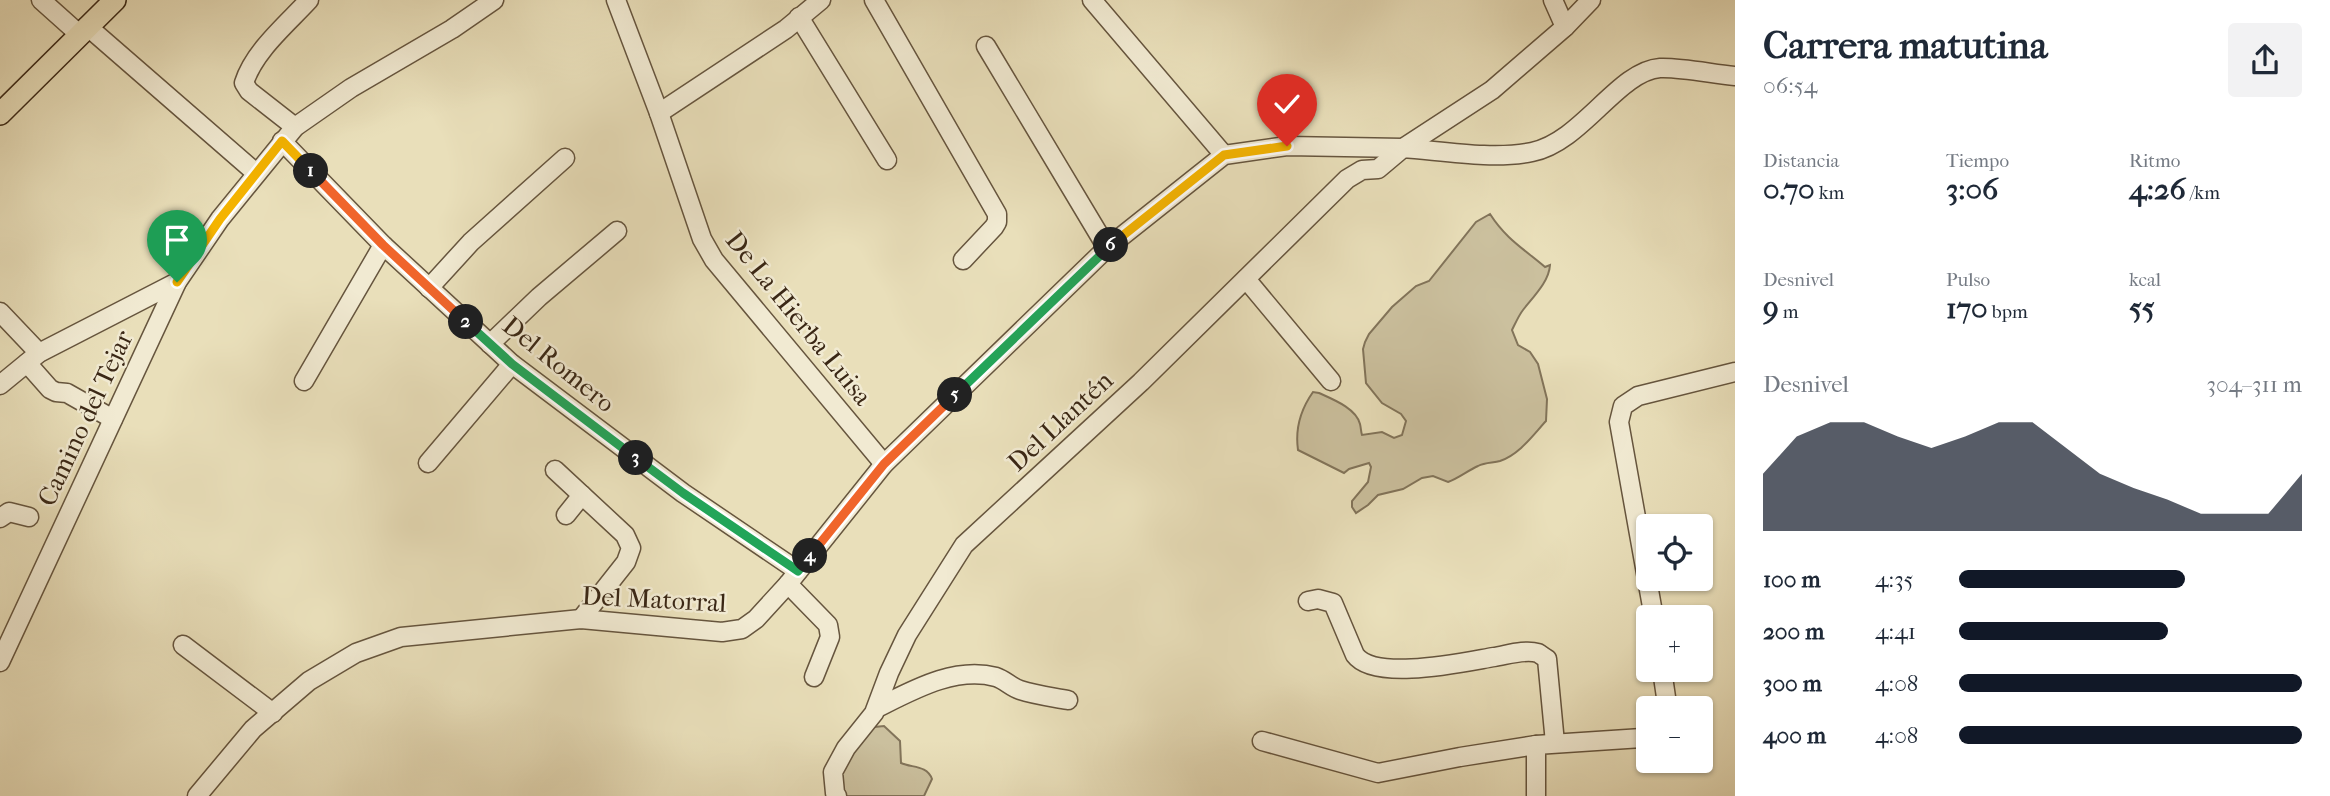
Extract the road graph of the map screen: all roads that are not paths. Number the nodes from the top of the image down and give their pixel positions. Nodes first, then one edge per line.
1 (41, 0) edge
2 (114, 0) edge
3 (309, 0) edge
4 (494, 0) edge
5 (616, 0) edge
6 (821, 0) edge
7 (874, 0) edge
8 (1092, 0) edge
9 (1553, 0) edge
10 (1591, 0) edge
11 (799, 17) junction
12 (1565, 27) junction
13 (83, 30) junction
14 (986, 46) dead end
15 (1735, 76) edge
16 (659, 113) junction
17 (0, 114) edge
18 (295, 127) junction
19 (282, 141) junction
20 (1404, 148) junction
21 (1224, 155) junction
22 (565, 158) dead end
23 (887, 160) dead end
24 (256, 173) junction
25 (617, 231) dead end
26 (383, 245) junction
27 (1107, 248) junction
28 (963, 260) dead end
29 (1246, 279) junction
30 (177, 282) junction
31 (429, 288) junction
32 (0, 312) edge
33 (490, 344) junction
34 (33, 358) junction
35 (512, 364) junction
36 (1735, 372) edge
37 (304, 381) dead end
38 (1331, 381) dead end
39 (0, 385) edge
40 (113, 419) junction
41 (428, 463) dead end
42 (884, 464) junction
43 (555, 470) dead end
44 (582, 495) junction
45 (566, 516) dead end
46 (29, 517) dead end
47 (0, 518) edge
48 (793, 578) junction
49 (1308, 601) dead end
50 (1652, 605) edge
51 (581, 619) junction
52 (183, 645) dead end
53 (0, 662) edge
54 (814, 677) dead end
55 (1068, 700) dead end
56 (877, 708) junction
57 (272, 713) junction
58 (1636, 738) edge
59 (1262, 741) dead end
60 (1555, 743) junction
61 (1536, 745) junction
62 (197, 796) edge
63 (837, 796) edge
64 (1536, 796) edge

1 - 13 street
2 - 13 main road
3 - 18 street
4 - 18 street, Camino del Tejar
5 - 16 street, De La Hierba Luisa
6 - 11 street
7 - 28 street
8 - 21 street
9 - 12 street
10 - 12 street
11 - 16 street
11 - 23 street
12 - 20 street
13 - 17 main road
13 - 24 street
14 - 27 street
15 - 20 street
16 - 42 street, De La Hierba Luisa
18 - 19 street, Camino del Tejar
19 - 24 street, Camino del Tejar
19 - 26 street, Del Romero
20 - 21 street
20 - 29 street, Del Llantén
21 - 27 street, Del Matorral
22 - 31 street
24 - 30 street, Camino del Tejar
25 - 33 street
26 - 31 street, Del Romero
26 - 37 street
27 - 42 street, Del Matorral
29 - 38 street
29 - 56 street, Del Llantén
30 - 34 street
30 - 40 street, Camino del Tejar
31 - 33 street, Del Romero
32 - 34 street
33 - 35 street, Del Romero
34 - 39 street
34 - 40 street
35 - 41 street
35 - 48 street, Del Romero
36 - 50 street
40 - 53 street, Camino del Tejar
42 - 48 street, Del Matorral
43 - 44 street
44 - 45 street
44 - 51 street
46 - 47 street
48 - 51 street, Del Matorral
48 - 54 street, Del Romero
49 - 60 street
51 - 57 street, Del Matorral
52 - 57 street
55 - 56 street
56 - 63 street, Del Llantén
57 - 62 street, Del Matorral
58 - 60 street
59 - 61 street
60 - 61 street
61 - 64 street

